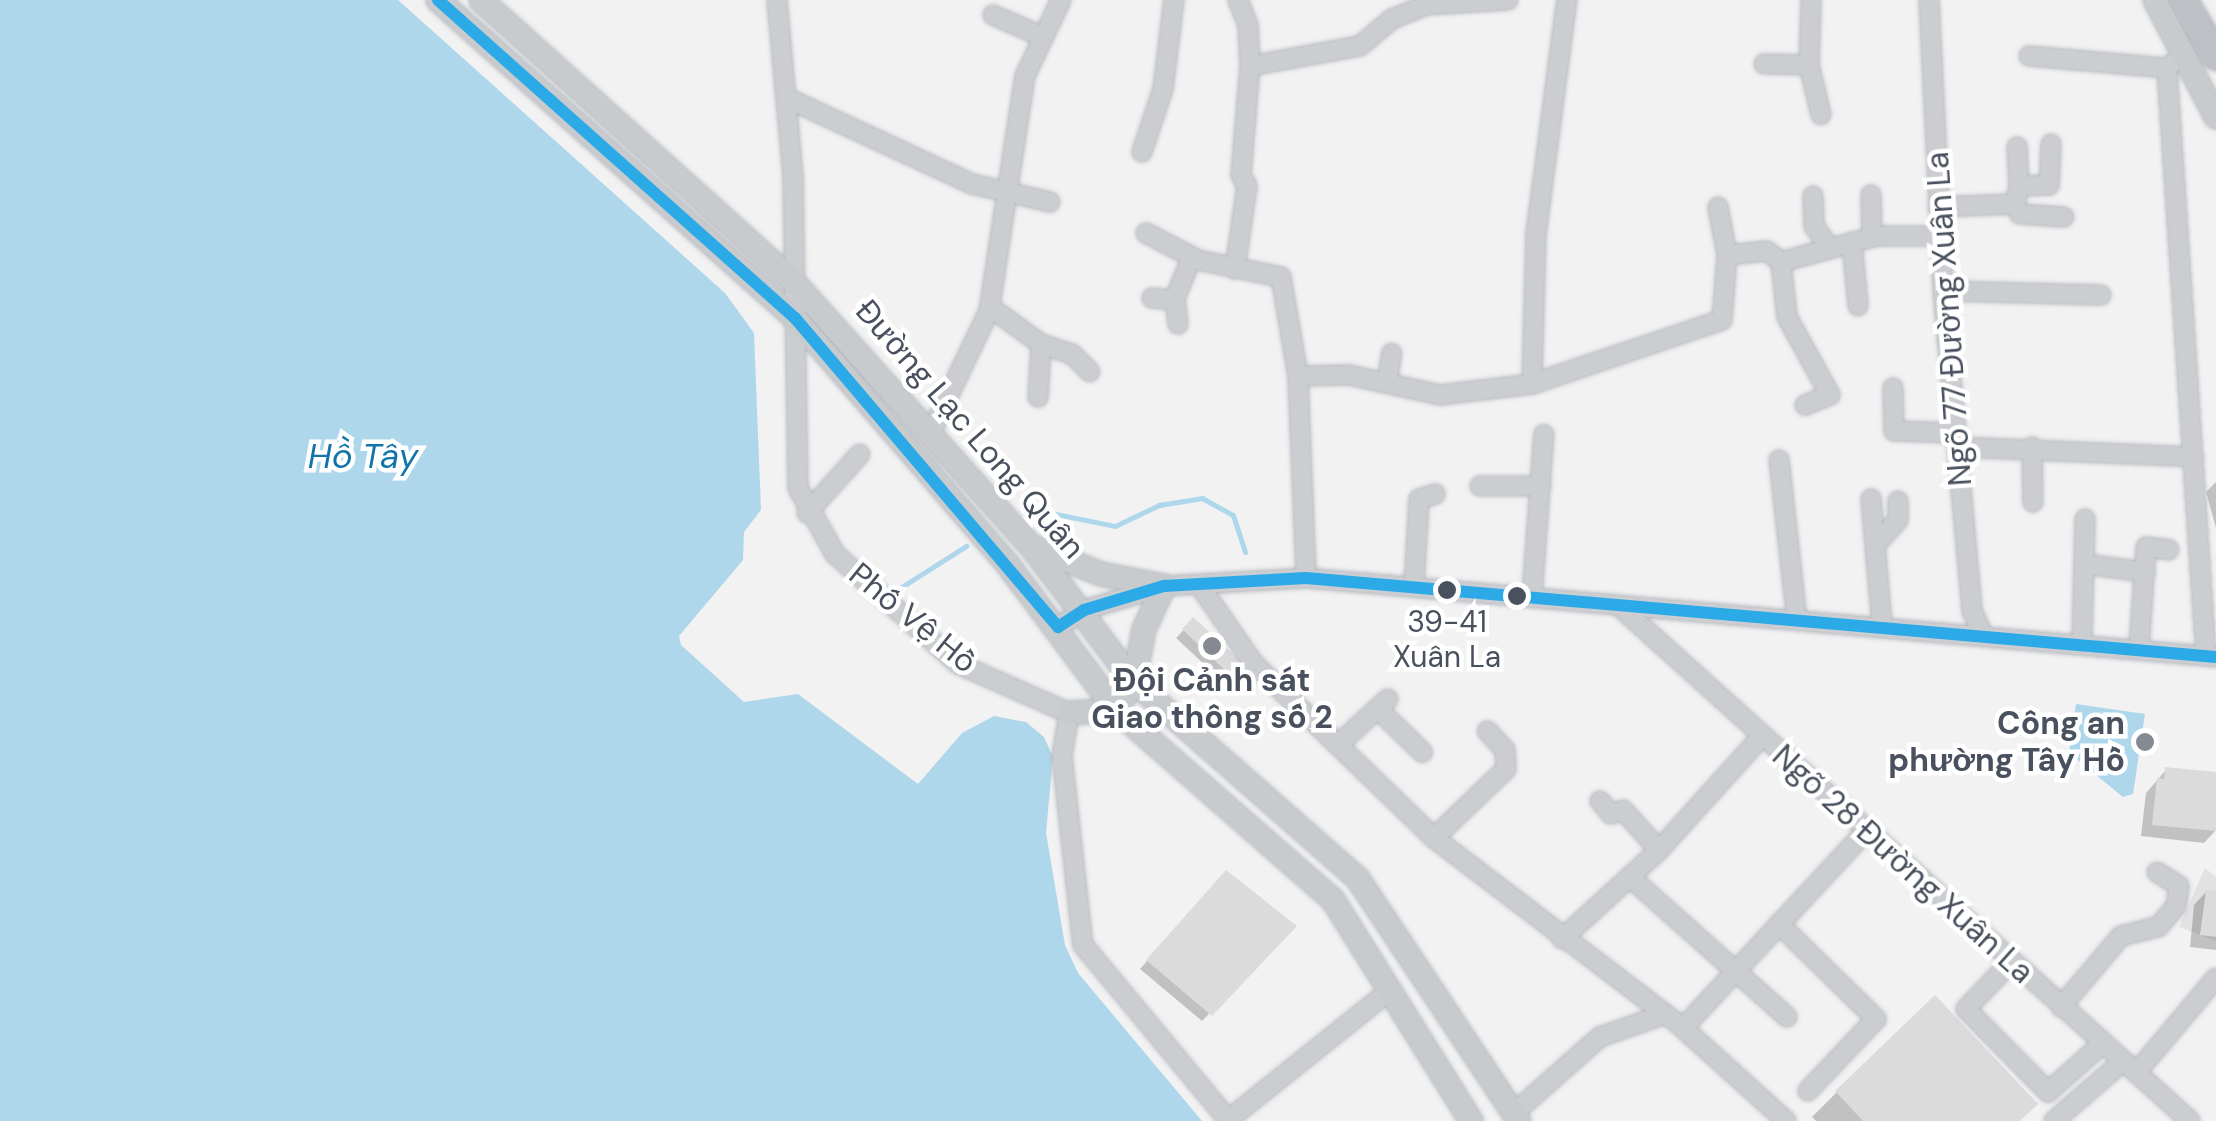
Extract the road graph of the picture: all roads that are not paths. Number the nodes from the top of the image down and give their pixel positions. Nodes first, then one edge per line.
1 (438, 0) edge
2 (481, 0) edge
3 (777, 0) edge
4 (1061, 0) edge
5 (1174, 0) edge
6 (1238, 0) edge
7 (1508, 0) edge
8 (1566, 0) edge
9 (1811, 0) edge
10 (1929, 0) edge
11 (2154, 0) edge
12 (2183, 0) edge
13 (1391, 9) edge
14 (993, 15) dead end
15 (1043, 37) junction
16 (2030, 56) dead end
17 (2216, 56) edge
18 (2176, 61) junction
19 (1764, 64) dead end
20 (1809, 65) junction
21 (1250, 66) junction
22 (789, 100) junction
23 (1821, 115) dead end
24 (2216, 117) edge
25 (2051, 144) dead end
26 (2018, 147) dead end
27 (1142, 152) dead end
28 (1008, 189) junction
29 (1870, 195) dead end
30 (2018, 195) junction
31 (1812, 196) dead end
32 (1050, 202) dead end
33 (1718, 207) dead end
34 (1938, 207) junction
35 (1146, 234) dead end
36 (1938, 236) junction
37 (1872, 237) junction
38 (1852, 242) junction
39 (1830, 247) junction
40 (1727, 255) junction
41 (1192, 257) junction
42 (1781, 262) junction
43 (1235, 269) junction
44 (792, 280) junction
45 (1943, 291) junction
46 (2101, 295) dead end
47 (1152, 298) dead end
48 (1175, 300) junction
49 (1858, 306) dead end
50 (990, 307) junction
51 (795, 318) junction
52 (1178, 324) dead end
53 (1041, 344) junction
54 (1392, 353) dead end
55 (1090, 372) dead end
56 (1298, 376) junction
57 (1388, 384) junction
58 (1532, 384) junction
59 (1893, 388) dead end
60 (1038, 397) dead end
61 (1805, 404) dead end
62 (932, 430) junction
63 (1544, 434) dead end
64 (1958, 440) junction
65 (2032, 447) junction
66 (860, 454) dead end
67 (2194, 457) junction
68 (1779, 460) dead end
69 (1480, 486) dead end
70 (1541, 486) junction
71 (1435, 494) dead end
72 (1871, 499) dead end
73 (1898, 501) dead end
74 (2033, 502) dead end
75 (808, 513) junction
76 (2085, 520) dead end
77 (1878, 542) junction
78 (1031, 546) junction
79 (2169, 550) dead end
80 (2084, 564) junction
81 (2145, 572) junction
82 (1306, 578) junction
83 (1164, 586) junction
84 (1200, 586) junction
85 (1414, 586) junction
86 (1532, 596) junction
87 (1618, 605) junction
88 (1084, 610) junction
89 (1797, 620) junction
90 (1882, 626) junction
91 (1058, 627) junction
92 (1983, 635) junction
93 (2082, 643) junction
94 (2139, 648) junction
95 (2211, 656) edge
96 (1134, 682) junction
97 (1116, 710) junction
98 (1070, 713) junction
99 (1486, 731) dead end
100 (1761, 737) junction
101 (1340, 743) junction
102 (1422, 752) dead end
103 (1600, 801) dead end
104 (1866, 831) junction
105 (1434, 838) junction
106 (1659, 850) junction
107 (2157, 872) dead end
108 (1631, 878) junction
109 (1779, 924) junction
110 (1562, 939) junction
111 (2011, 962) junction
112 (1735, 967) junction
113 (2216, 978) edge
114 (1389, 990) junction
115 (2061, 1007) junction
116 (1662, 1015) junction
117 (1787, 1017) dead end
118 (1683, 1028) junction
119 (2102, 1044) junction
120 (2128, 1068) junction
121 (1808, 1091) dead end
122 (1517, 1117) edge
123 (1228, 1120) edge
124 (1472, 1121) edge
125 (1786, 1121) edge
126 (2054, 1121) edge
127 (2190, 1121) edge

1 - 51 main road, Đường Lạc Long Quân
2 - 44 main road, Đường Lạc Long Quân
3 - 22 street, Phố Vệ Hồ
4 - 15 street
5 - 27 street
6 - 21 street
7 - 13 street
8 - 58 street
9 - 20 street
10 - 34 street, Ngõ 77 Đường Xuân La
11 - 18 main road
12 - 17 highway
13 - 21 street
14 - 15 street
15 - 28 street
16 - 18 street
18 - 24 main road
18 - 67 street
19 - 20 street
20 - 23 street
21 - 43 street
22 - 28 street
22 - 44 street, Phố Vệ Hồ
25 - 30 street
26 - 30 street
28 - 32 street
28 - 50 street
29 - 37 street
30 - 30 street
30 - 34 street
31 - 39 street
33 - 40 street
34 - 36 street, Ngõ 77 Đường Xuân La
35 - 41 street
36 - 37 street
36 - 45 street, Ngõ 77 Đường Xuân La
37 - 38 street
38 - 39 street
38 - 49 street
39 - 42 street
40 - 42 street
40 - 58 street
41 - 43 street
41 - 48 street
42 - 61 street
43 - 56 street
44 - 51 street, Phố Vệ Hồ
44 - 62 main road, Đường Lạc Long Quân
45 - 46 street
45 - 64 street, Ngõ 77 Đường Xuân La
47 - 48 street
48 - 52 street
50 - 53 street
50 - 62 street
51 - 75 street, Phố Vệ Hồ
51 - 91 main road, Đường Lạc Long Quân
53 - 55 street
53 - 60 street
54 - 57 street
56 - 57 street
56 - 82 street
57 - 58 street
59 - 64 street
62 - 78 main road, Đường Lạc Long Quân
63 - 70 street
64 - 65 street
64 - 92 street, Ngõ 77 Đường Xuân La
65 - 67 street
65 - 74 street
66 - 75 street
67 - 95 street
68 - 89 street
69 - 70 street
70 - 86 street
71 - 85 street
72 - 77 street
73 - 77 street
75 - 98 street, Phố Vệ Hồ
76 - 80 street
77 - 90 street
78 - 83 main road
78 - 88 main road, Đường Lạc Long Quân
79 - 81 street
80 - 81 street
80 - 93 street
81 - 94 street
82 - 84 street
82 - 85 street
83 - 84 street
83 - 88 street
83 - 96 main road
84 - 101 street
85 - 86 street
86 - 87 street
87 - 89 street
87 - 100 street, Ngõ 28 Đường Xuân La
88 - 91 street
88 - 96 main road, Đường Lạc Long Quân
89 - 90 street
90 - 92 street
91 - 97 main road, Đường Lạc Long Quân
92 - 93 street
93 - 94 street
94 - 95 street
96 - 97 main road
96 - 122 main road, Đường Lạc Long Quân
97 - 98 main road
97 - 114 main road, Đường Lạc Long Quân
98 - 123 street
99 - 105 street
100 - 104 street, Ngõ 28 Đường Xuân La
100 - 106 street
101 - 102 street
101 - 105 street
103 - 106 street
104 - 109 street
104 - 111 street, Ngõ 28 Đường Xuân La
105 - 110 street
106 - 108 street
107 - 115 street
108 - 110 street
108 - 112 street
109 - 112 street
109 - 121 street
110 - 116 street
111 - 115 street, Ngõ 28 Đường Xuân La
111 - 119 street
112 - 117 street
112 - 118 street
113 - 120 street
114 - 123 street
114 - 124 main road, Đường Lạc Long Quân
115 - 119 street, Ngõ 28 Đường Xuân La
116 - 118 street
116 - 122 street
118 - 125 street
119 - 120 street, Ngõ 28 Đường Xuân La
120 - 126 street
120 - 127 street, Ngõ 28 Đường Xuân La

